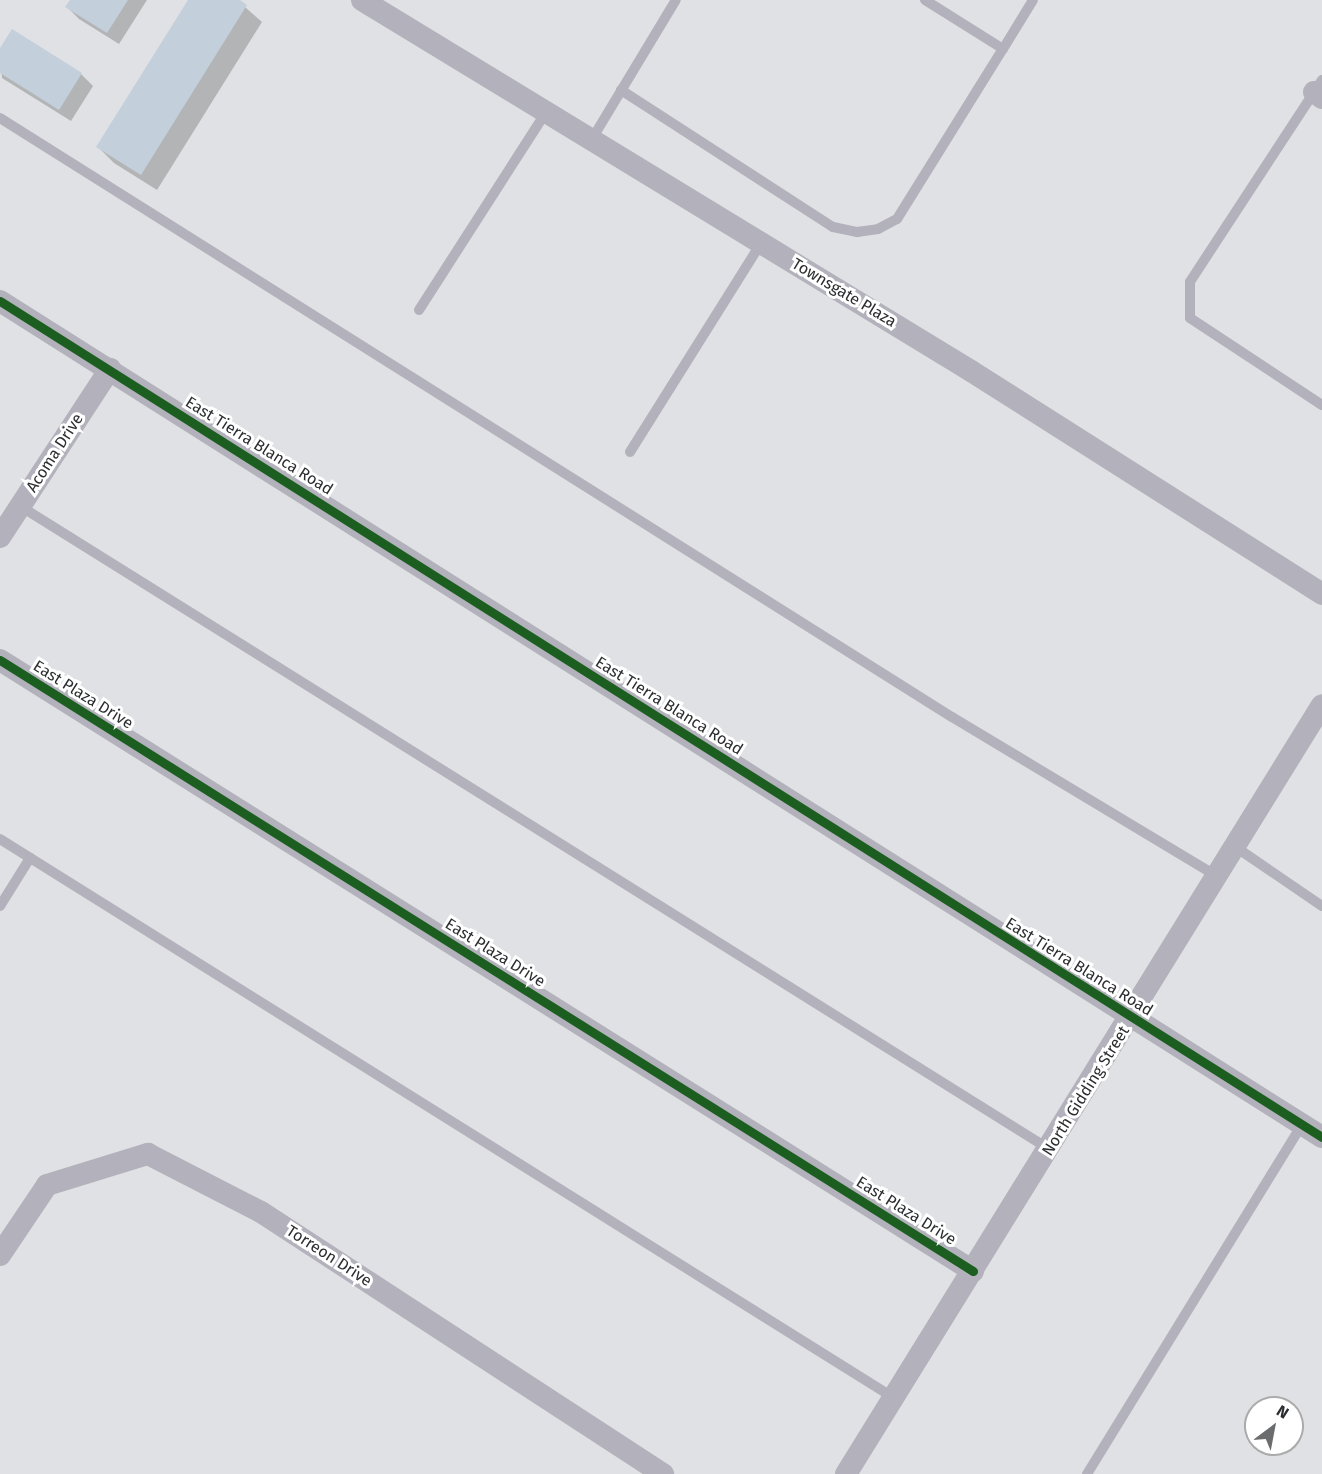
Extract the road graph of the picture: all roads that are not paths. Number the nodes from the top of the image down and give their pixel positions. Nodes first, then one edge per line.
1 (362, 0) edge
2 (676, 0) edge
3 (925, 0) edge
4 (1033, 0) edge
5 (1003, 48) junction
6 (621, 90) junction
7 (1319, 90) edge
8 (546, 112) junction
9 (0, 118) edge
10 (591, 140) junction
11 (761, 243) junction
12 (0, 301) edge
13 (419, 310) dead end
14 (110, 369) junction
15 (1322, 405) edge
16 (630, 452) dead end
17 (21, 506) junction
18 (0, 537) edge
19 (1322, 594) edge
20 (0, 660) edge
21 (1322, 705) edge
22 (0, 839) edge
23 (1237, 848) junction
24 (30, 858) junction
25 (1219, 877) junction
26 (0, 906) edge
27 (1322, 906) edge
28 (1131, 1018) junction
29 (1302, 1125) junction
30 (1322, 1137) edge
31 (1049, 1149) junction
32 (0, 1255) edge
33 (973, 1270) junction
34 (894, 1398) junction
35 (663, 1474) edge
36 (846, 1474) edge
37 (1087, 1474) edge

1 - 8 street, Townsgate Plaza
2 - 6 lane
3 - 5 lane
4 - 5 lane
5 - 6 lane
6 - 10 lane
7 - 15 lane
8 - 10 street, Townsgate Plaza
8 - 13 lane
9 - 25 lane
10 - 11 street, Townsgate Plaza
11 - 16 lane
11 - 19 street, Townsgate Plaza
12 - 14 street, East Tierra Blanca Road
14 - 17 street, Acoma Drive
14 - 28 street, East Tierra Blanca Road
17 - 18 street, Acoma Drive
17 - 31 lane
20 - 33 street, East Plaza Drive
21 - 23 street, North Gidding Street
22 - 24 lane
23 - 25 street, North Gidding Street
23 - 27 lane
24 - 26 lane
24 - 34 lane
25 - 28 street, North Gidding Street
28 - 29 street, East Tierra Blanca Road
28 - 31 street, North Gidding Street
29 - 30 street, East Tierra Blanca Road
29 - 37 lane
31 - 33 street, North Gidding Street
32 - 35 street, Torreon Drive
33 - 34 street, North Gidding Street
34 - 36 street, North Gidding Street

